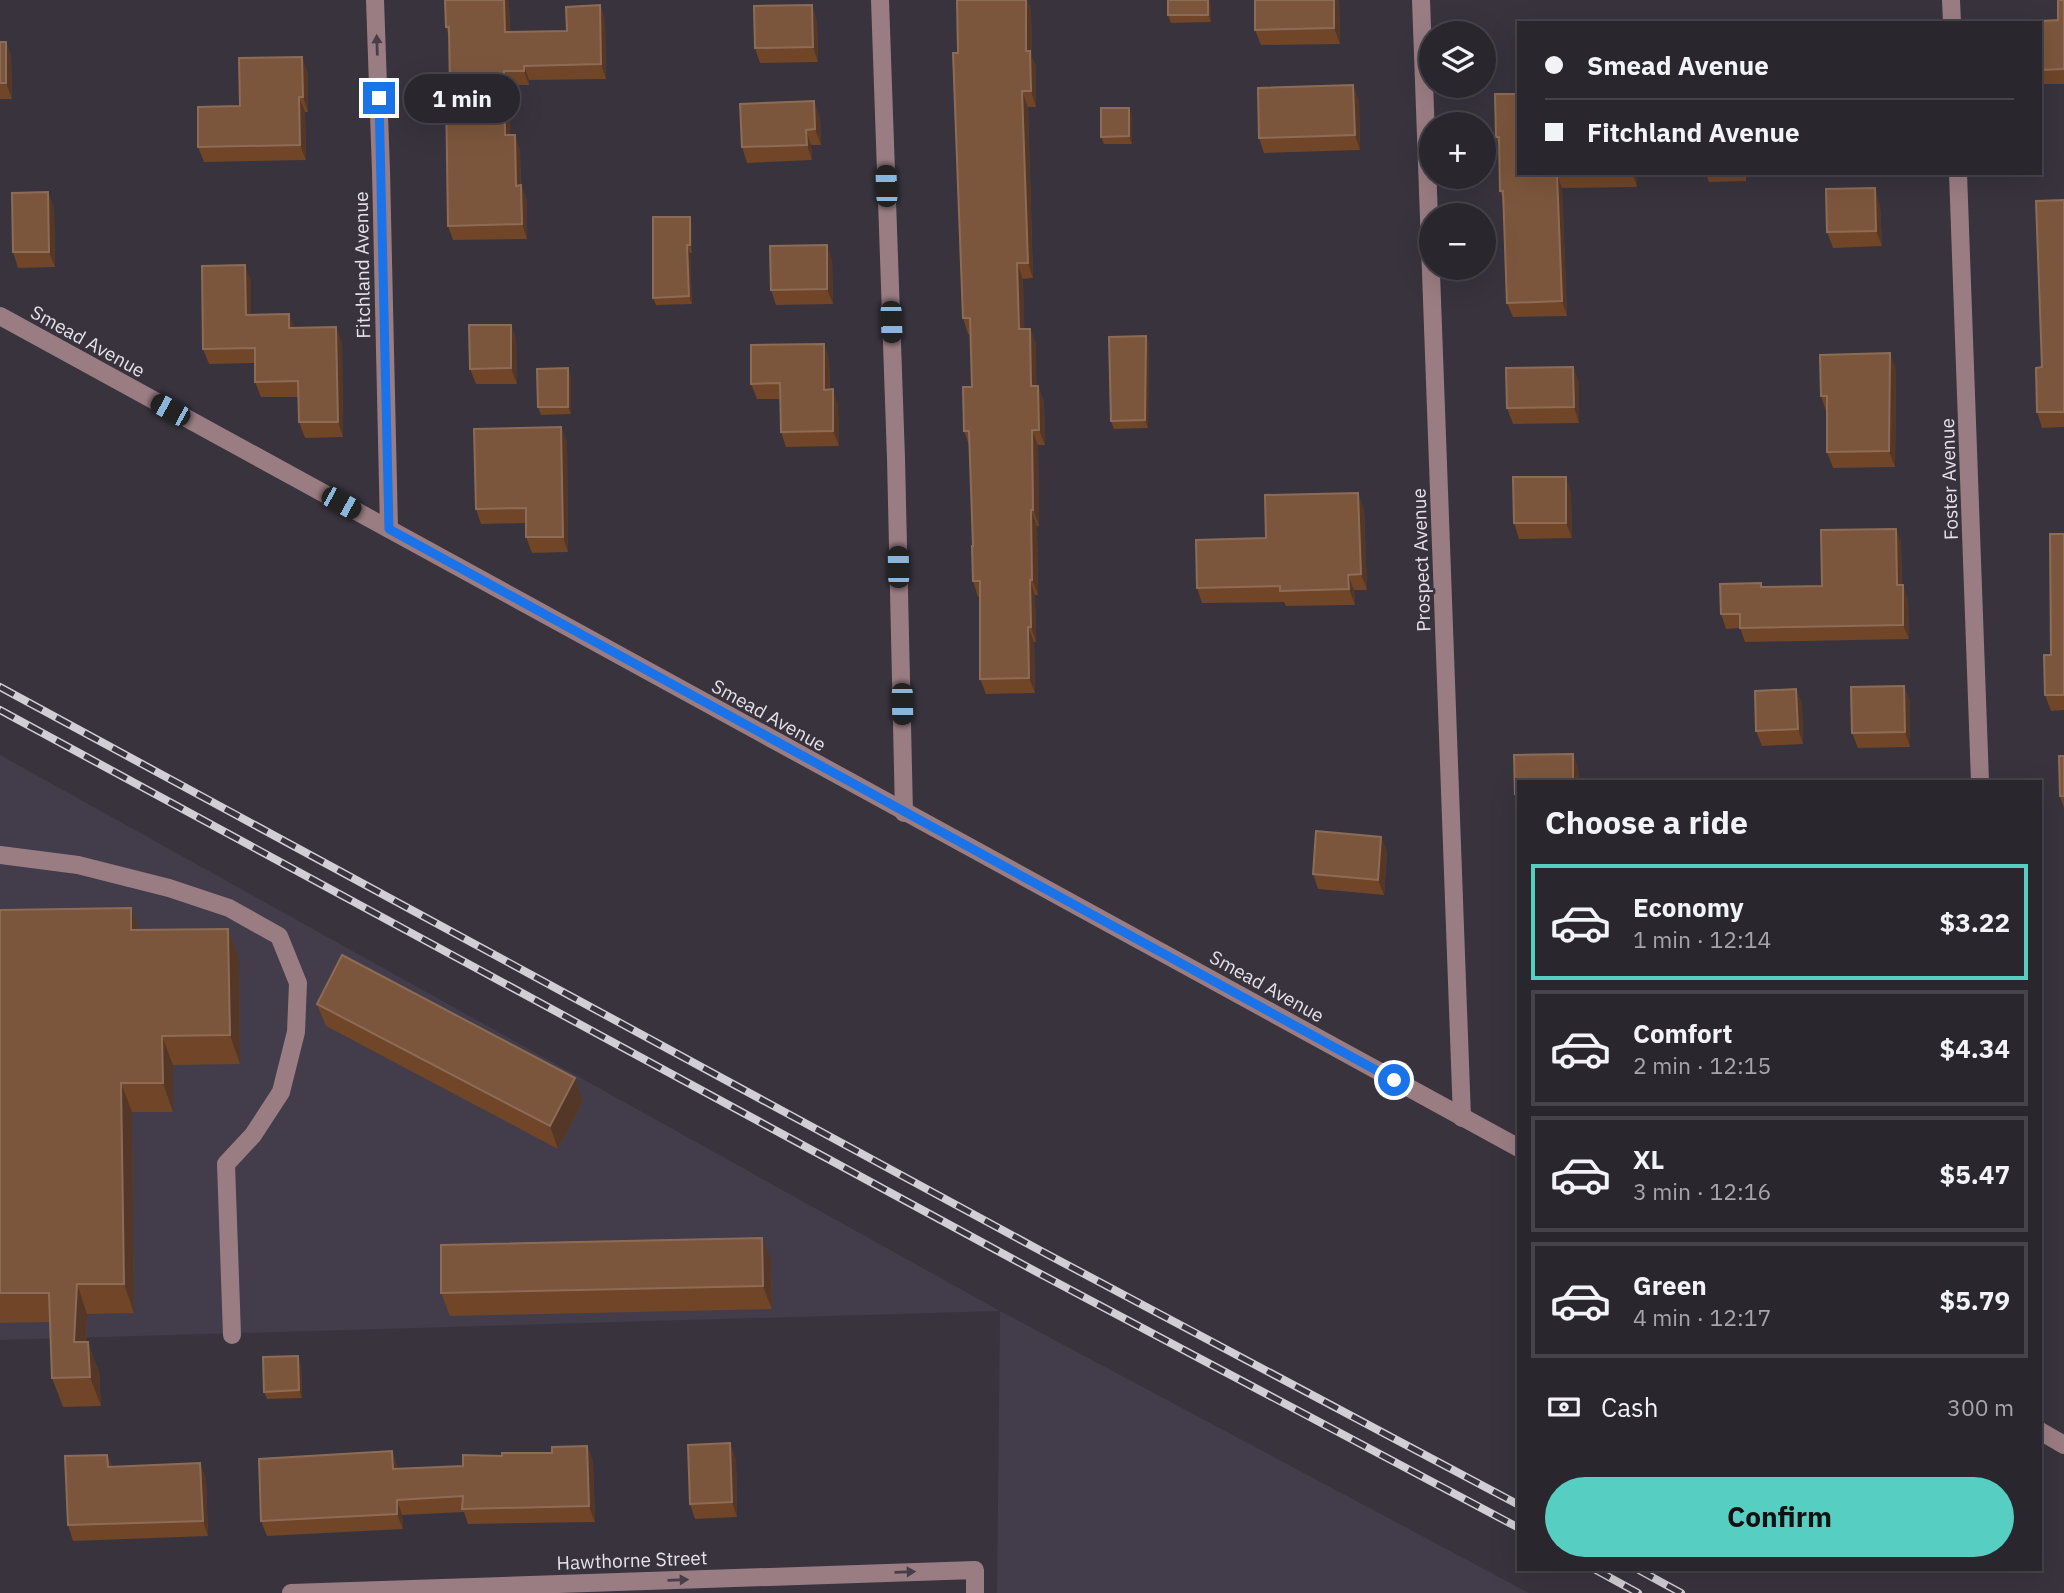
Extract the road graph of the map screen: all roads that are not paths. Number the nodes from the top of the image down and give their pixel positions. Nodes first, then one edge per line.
1 (375, 0) edge
2 (880, 0) edge
3 (1421, 0) edge
4 (1951, 0) edge
5 (1952, 21) edge
6 (1958, 175) edge
7 (0, 316) edge
8 (389, 529) junction
9 (1980, 780) edge
10 (904, 813) junction
11 (0, 855) edge
12 (1462, 1118) junction
13 (1517, 1147) edge
14 (232, 1335) dead end
15 (2042, 1433) edge
16 (2064, 1445) edge
17 (291, 1593) edge
18 (975, 1593) edge

8 -> 1 street, Fitchland Avenue
2 - 10 street
3 - 12 street, Prospect Avenue
4 - 5 street
6 - 9 street, Foster Avenue
7 - 8 street, Smead Avenue
8 - 10 street, Smead Avenue
10 - 12 street, Smead Avenue
11 - 14 street
12 - 13 street, Smead Avenue
15 - 16 street
17 -> 18 street, Hawthorne Street

